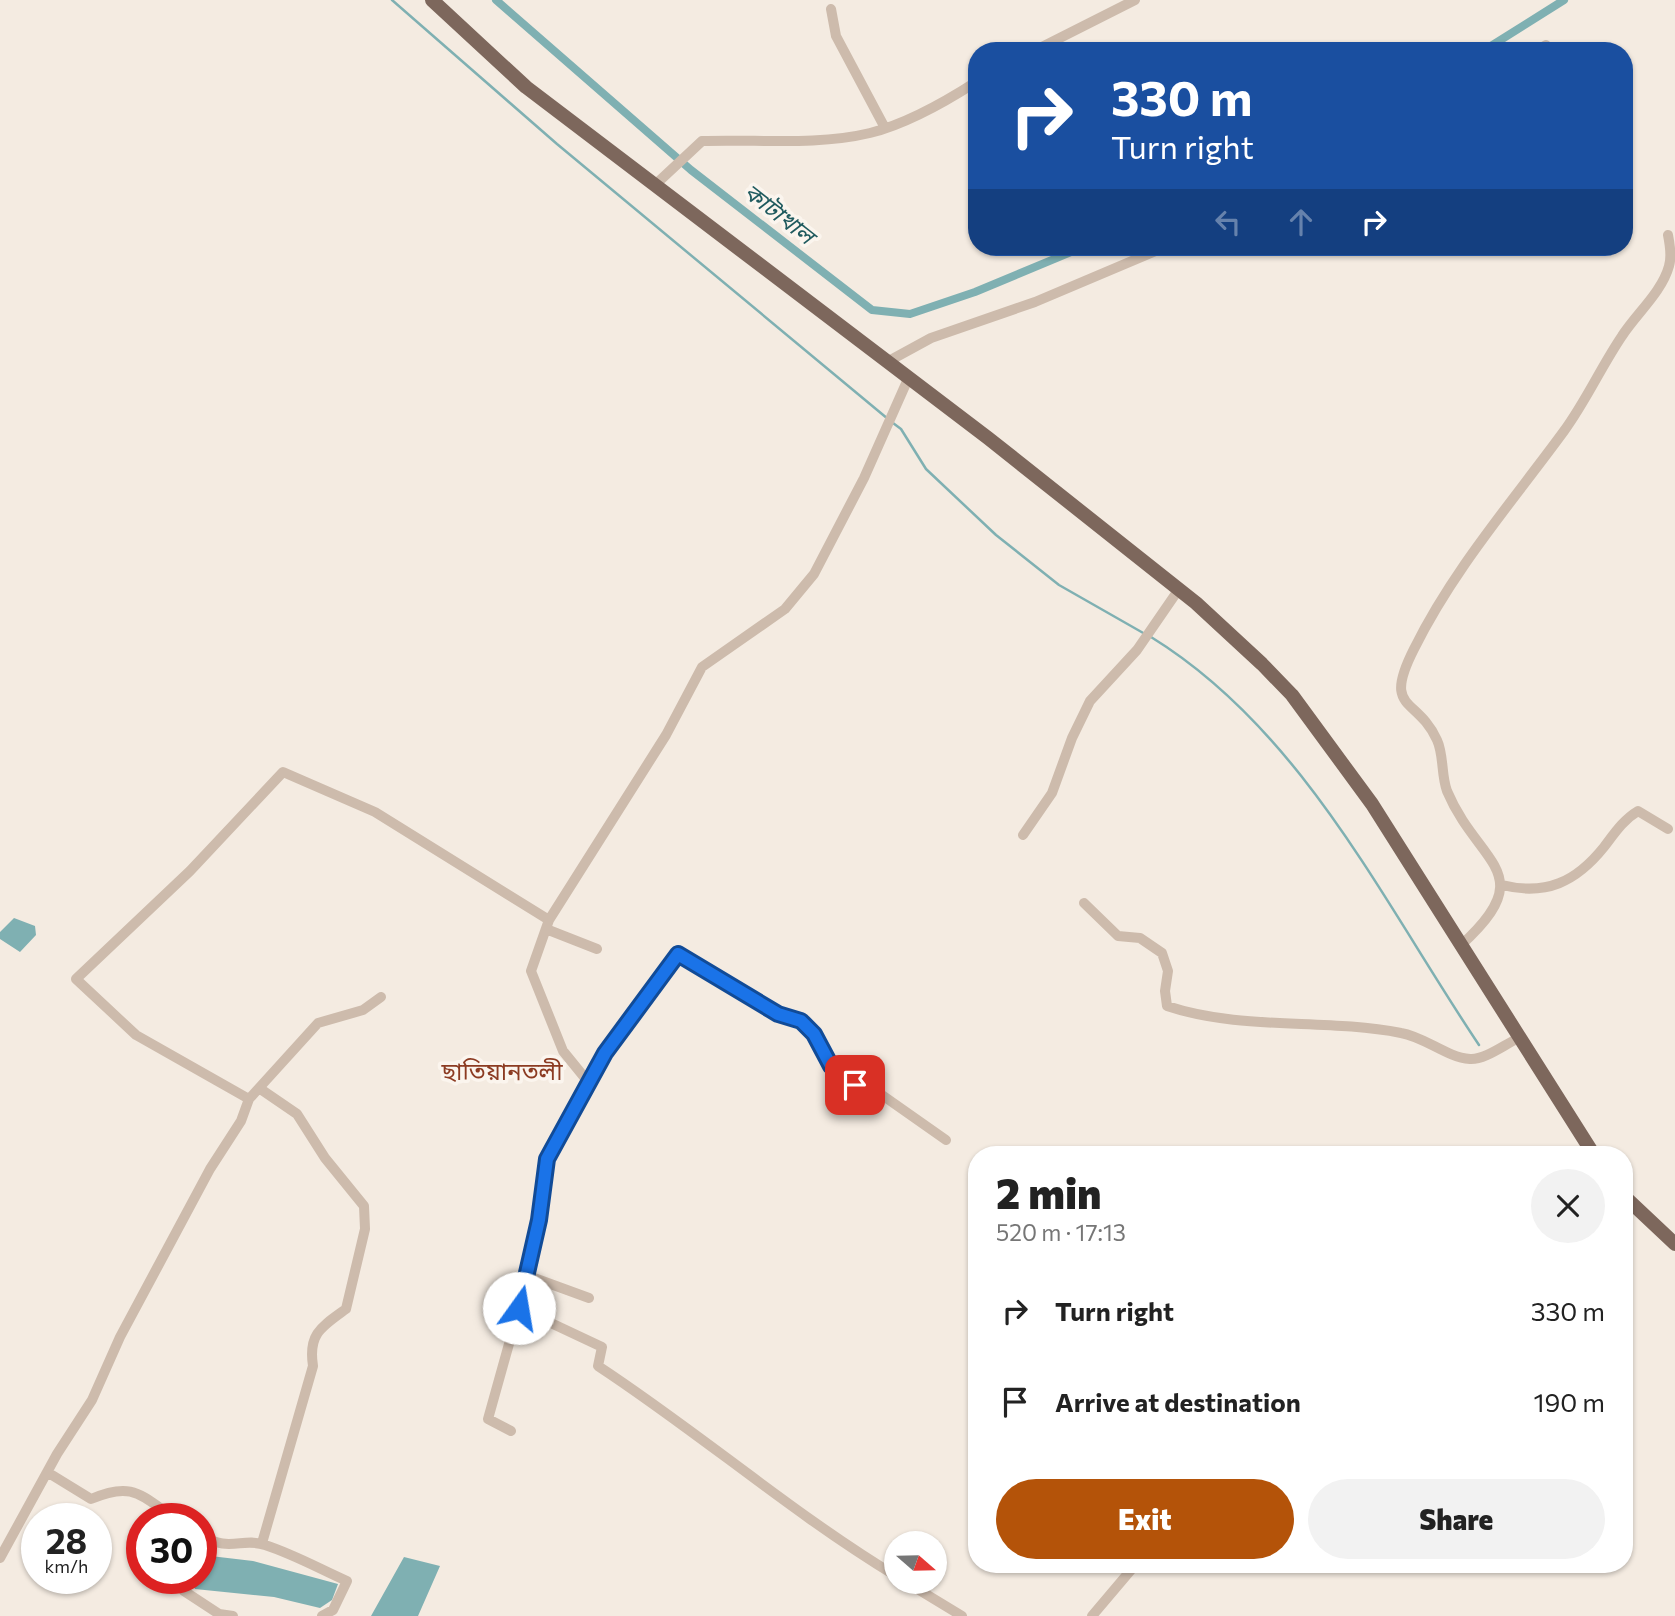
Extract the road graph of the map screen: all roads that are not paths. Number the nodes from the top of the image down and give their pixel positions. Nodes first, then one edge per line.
1 (432, 0) edge
2 (1135, 0) edge
3 (831, 9) dead end
4 (1052, 42) edge
5 (968, 86) edge
6 (885, 128) junction
7 (658, 180) junction
8 (1668, 235) dead end
9 (1144, 256) edge
10 (887, 362) junction
11 (908, 379) junction
12 (1179, 589) junction
13 (1668, 829) dead end
14 (1023, 835) dead end
15 (1502, 885) junction
16 (1084, 903) dead end
17 (548, 924) junction
18 (1460, 946) junction
19 (597, 949) dead end
20 (381, 997) dead end
21 (1519, 1038) junction
22 (589, 1083) junction
23 (259, 1088) junction
24 (249, 1099) junction
25 (946, 1139) dead end
26 (1588, 1146) edge
27 (1633, 1204) edge
28 (1672, 1236) edge
29 (526, 1275) junction
30 (589, 1298) dead end
31 (519, 1308) junction
32 (511, 1431) dead end
33 (47, 1472) junction
34 (152, 1503) edge
35 (262, 1543) junction
36 (217, 1544) edge
37 (0, 1558) edge
38 (884, 1568) edge
39 (1128, 1573) edge
40 (189, 1594) edge
41 (926, 1594) edge
42 (233, 1616) edge
43 (322, 1616) edge
44 (962, 1616) edge
45 (1092, 1616) edge

1 - 7 main road
2 - 4 street
3 - 6 street
5 - 6 street
6 - 7 street
7 - 10 main road
8 - 15 street
9 - 10 street
10 - 11 main road
11 - 12 main road
11 - 17 street
12 - 14 street
12 - 18 main road
13 - 15 street
15 - 18 street
16 - 21 street
17 - 19 street
17 - 22 street
17 - 24 street
18 - 21 main road
20 - 23 street
21 - 26 main road
22 - 25 street
22 - 29 street
23 - 24 street
23 - 35 street
24 - 33 street
27 - 28 main road
29 - 30 street
29 - 31 street
31 - 32 street
31 - 38 street
33 - 34 street
33 - 37 street
35 - 36 street
35 - 43 street
39 - 45 street
40 - 42 street
41 - 44 street

